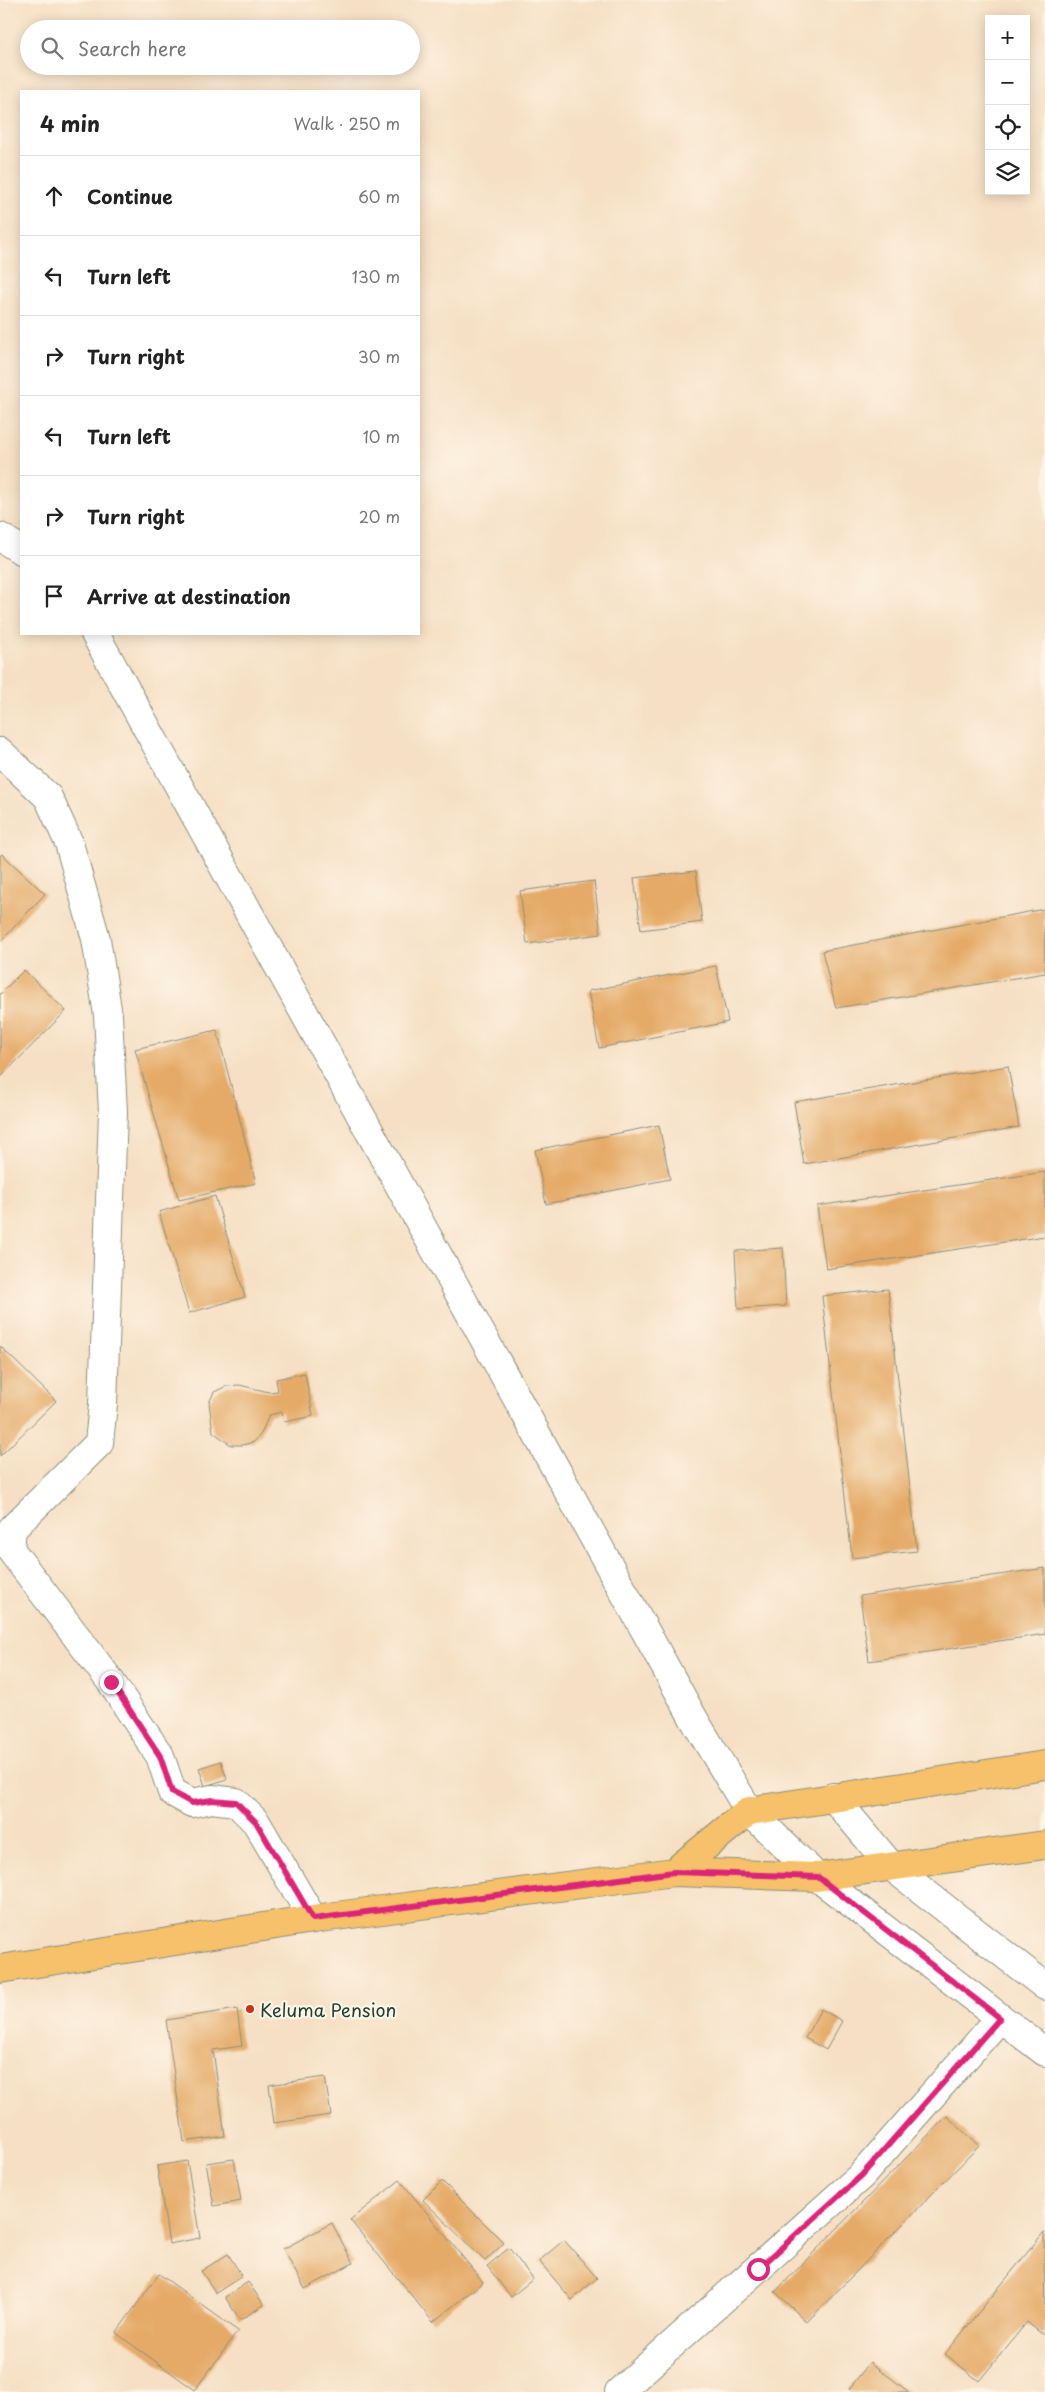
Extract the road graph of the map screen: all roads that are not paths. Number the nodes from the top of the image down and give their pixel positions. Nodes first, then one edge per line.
1 (0, 537) edge
2 (20, 549) edge
3 (96, 635) edge
4 (0, 752) edge
5 (1045, 1765) edge
6 (833, 1797) junction
7 (748, 1811) junction
8 (1045, 1844) edge
9 (892, 1867) junction
10 (674, 1872) junction
11 (818, 1877) junction
12 (313, 1919) junction
13 (0, 1969) edge
14 (1045, 1986) edge
15 (1000, 2018) junction
16 (1045, 2052) edge
17 (619, 2392) edge

1 - 2 street
3 - 7 street
4 - 12 street
5 - 6 main road
6 - 7 main road
6 - 9 street
7 - 10 main road
7 - 11 street
8 - 9 main road
9 - 11 main road
9 - 14 street
10 - 11 main road
10 - 12 main road
11 - 15 street
12 - 13 main road
15 - 16 street
15 - 17 street

